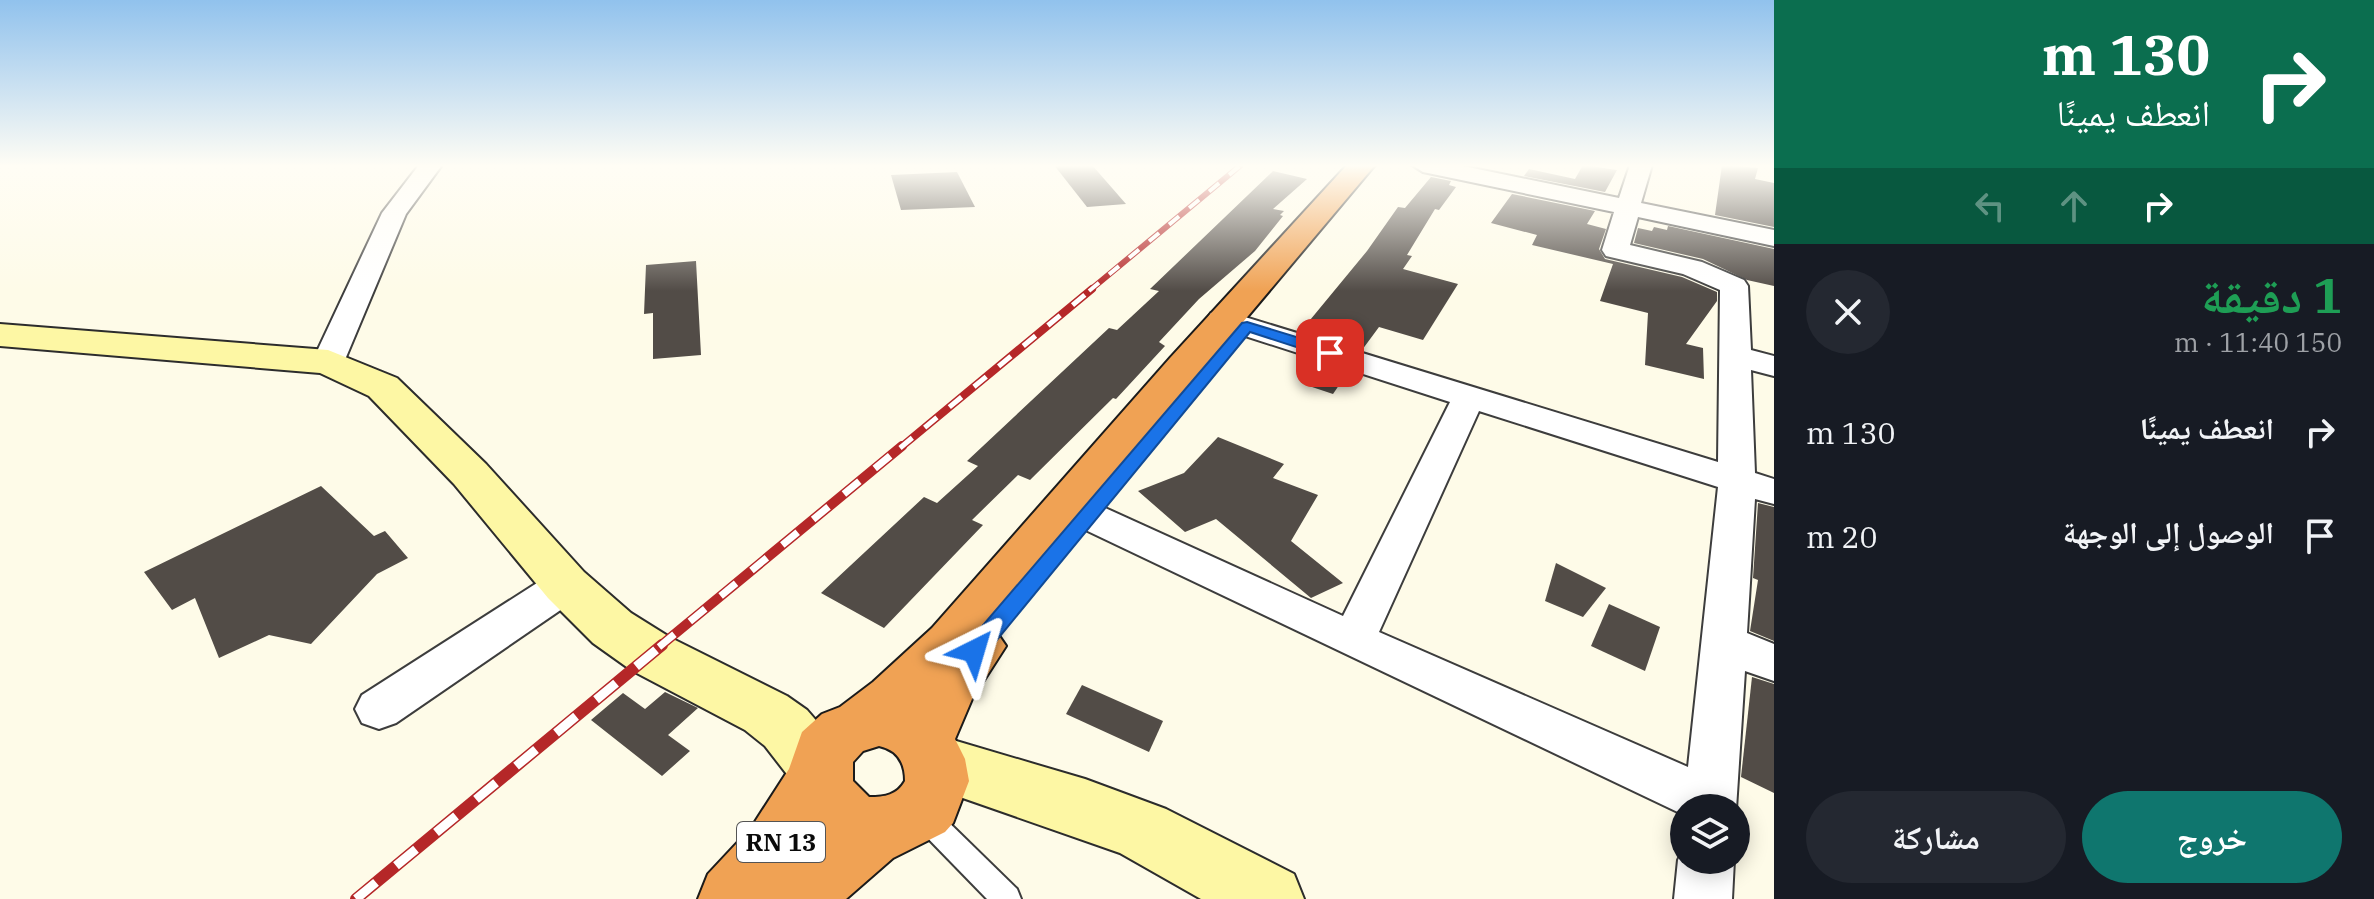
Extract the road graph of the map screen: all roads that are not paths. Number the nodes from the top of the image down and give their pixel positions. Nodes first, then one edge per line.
1 (399, 207) edge
2 (1328, 207) edge
3 (1343, 207) edge
4 (1627, 207) joint
5 (1774, 238) edge
6 (1234, 323) junction
7 (0, 335) edge
8 (1735, 356) junction
9 (328, 362) junction
10 (1774, 366) edge
11 (1469, 397) junction
12 (1756, 487) edge
13 (1089, 516) junction
14 (566, 585) junction
15 (1353, 640) junction
16 (1724, 643) junction
17 (1774, 663) edge
18 (379, 709) dead end
19 (836, 750) junction
20 (917, 790) junction
21 (1687, 794) edge
22 (1712, 794) edge
23 (1705, 874) edge
24 (733, 899) edge
25 (801, 899) edge
26 (1007, 899) edge
27 (1269, 899) edge
28 (1703, 899) edge

1 - 9 street
2 - 6 highway, RN 13
3 - 6 highway, RN 13
4 - 5 street
4 - 8 street
6 - 11 street
6 - 13 highway, RN 13
6 - 19 highway, RN 13
7 - 9 street
8 - 10 street
8 - 12 street
9 - 14 street
11 - 12 street
11 - 15 street
12 - 16 street
13 - 15 street
13 - 20 highway, RN 13
14 - 18 street
14 - 19 street
15 - 21 street
16 - 17 street
16 - 22 street
19 - 20 highway
19 - 20 highway
19 - 24 highway, RN 13
20 - 25 highway, RN 13
20 - 26 lane
20 - 27 street
23 - 28 street

